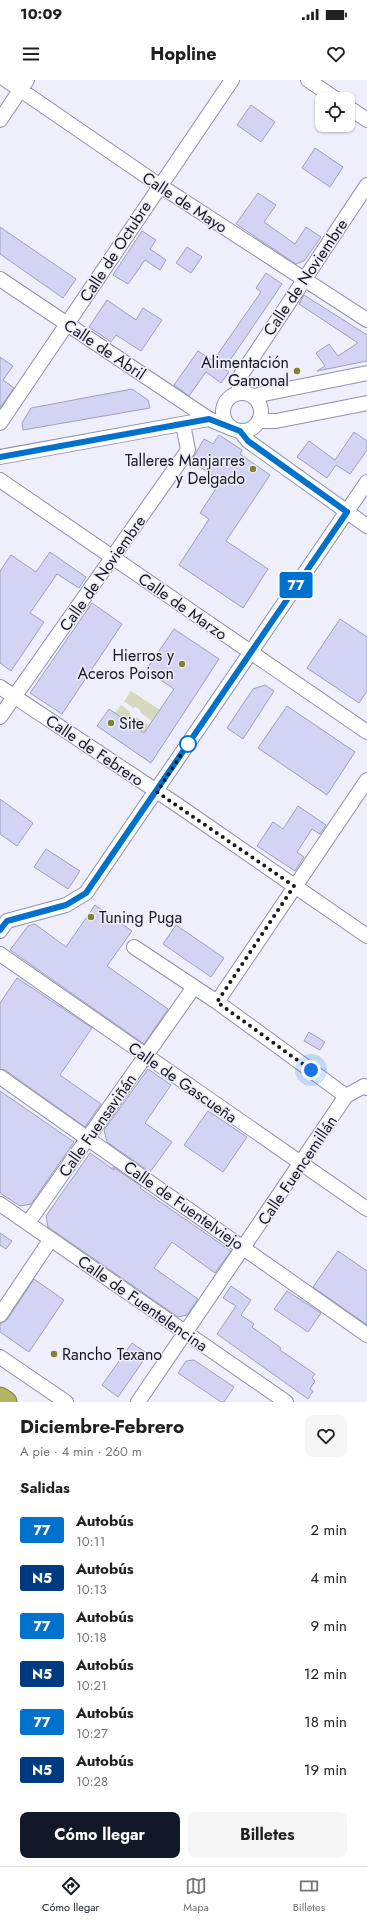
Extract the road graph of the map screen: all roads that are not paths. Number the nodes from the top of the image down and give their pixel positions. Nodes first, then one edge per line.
1 (6, 80) edge
2 (232, 80) edge
3 (308, 80) edge
4 (24, 85) edge
5 (326, 92) edge
6 (355, 112) edge
7 (0, 120) edge
8 (367, 120) edge
9 (160, 185) junction
10 (367, 185) edge
11 (0, 279) edge
12 (303, 279) junction
13 (367, 320) edge
14 (68, 324) junction
15 (367, 373) edge
16 (239, 392) junction
17 (254, 396) junction
18 (225, 402) junction
19 (367, 403) edge
20 (209, 419) junction
21 (260, 421) junction
22 (0, 423) edge
23 (183, 424) junction
24 (236, 430) junction
25 (0, 457) edge
26 (0, 480) edge
27 (367, 482) edge
28 (347, 512) junction
29 (367, 526) edge
30 (114, 557) junction
31 (251, 652) junction
32 (0, 687) edge
33 (14, 696) junction
34 (0, 717) edge
35 (367, 732) edge
36 (367, 780) edge
37 (157, 792) junction
38 (294, 886) junction
39 (0, 930) edge
40 (367, 936) edge
41 (134, 946) dead end
42 (0, 954) edge
43 (194, 987) junction
44 (217, 1002) junction
45 (146, 1055) junction
46 (0, 1077) edge
47 (366, 1085) edge
48 (346, 1096) junction
49 (87, 1138) junction
50 (301, 1163) junction
51 (0, 1204) edge
52 (367, 1209) edge
53 (28, 1223) junction
54 (51, 1239) junction
55 (244, 1247) junction
56 (0, 1314) edge
57 (186, 1333) junction
58 (367, 1334) edge
59 (0, 1357) edge
60 (0, 1398) edge
61 (6, 1402) edge
62 (66, 1402) edge
63 (138, 1402) edge
64 (286, 1402) edge

1 - 4 street, Calle de Mayo
2 - 9 street, Calle de Octubre
3 - 5 street
4 - 7 street
4 - 9 street, Calle de Mayo
6 - 8 street
9 - 12 street, Calle de Mayo
9 - 14 street, Calle de Octubre
10 - 12 street, Calle de Noviembre
11 - 14 street, Calle de Abril
12 - 13 street, Calle de Mayo
12 - 16 street, Calle de Noviembre
14 - 20 street, Calle de Abril
14 - 22 street, Calle de Octubre
15 - 17 street
16 - 17 street
16 - 18 street
17 - 21 street
18 - 20 street
18 - 24 street
19 - 21 street
20 - 23 street
20 - 24 street, Calle de Abril
21 - 24 street
23 - 25 street
23 - 30 street, Calle de Noviembre
24 - 28 street
26 - 30 street, Calle de Marzo
27 - 28 street
28 - 29 street
28 - 31 street
30 - 31 street, Calle de Marzo
30 - 33 street, Calle de Noviembre
31 - 35 street, Calle de Marzo
31 - 37 street
32 - 33 street, Calle de Febrero
33 - 34 street, Calle de Noviembre
33 - 37 street, Calle de Febrero
36 - 38 street
37 - 38 street, Calle de Febrero
37 - 39 street
38 - 40 street, Calle de Febrero
38 - 44 street
41 - 43 street
42 - 45 street, Calle de Gascueña
43 - 44 street
43 - 45 street, Calle Fuensaviñán
44 - 48 street
45 - 49 street, Calle Fuensaviñán
45 - 50 street, Calle de Gascueña
46 - 49 street, Calle de Fuentelviejo
47 - 48 street
48 - 50 street, Calle Fuencemillán
49 - 53 street, Calle Fuensaviñán
49 - 55 street, Calle de Fuentelviejo
50 - 52 street, Calle de Gascueña
50 - 55 street, Calle Fuencemillán
51 - 53 street, Calle de Fuentelencina
53 - 54 street, Calle de Fuentelencina
54 - 56 street
54 - 57 street, Calle de Fuentelencina
55 - 57 street, Calle Fuencemillán
55 - 58 street, Calle de Fuentelviejo
57 - 63 street, Calle Fuencemillán
57 - 64 street, Calle de Fuentelencina
59 - 62 street
60 - 61 highway

